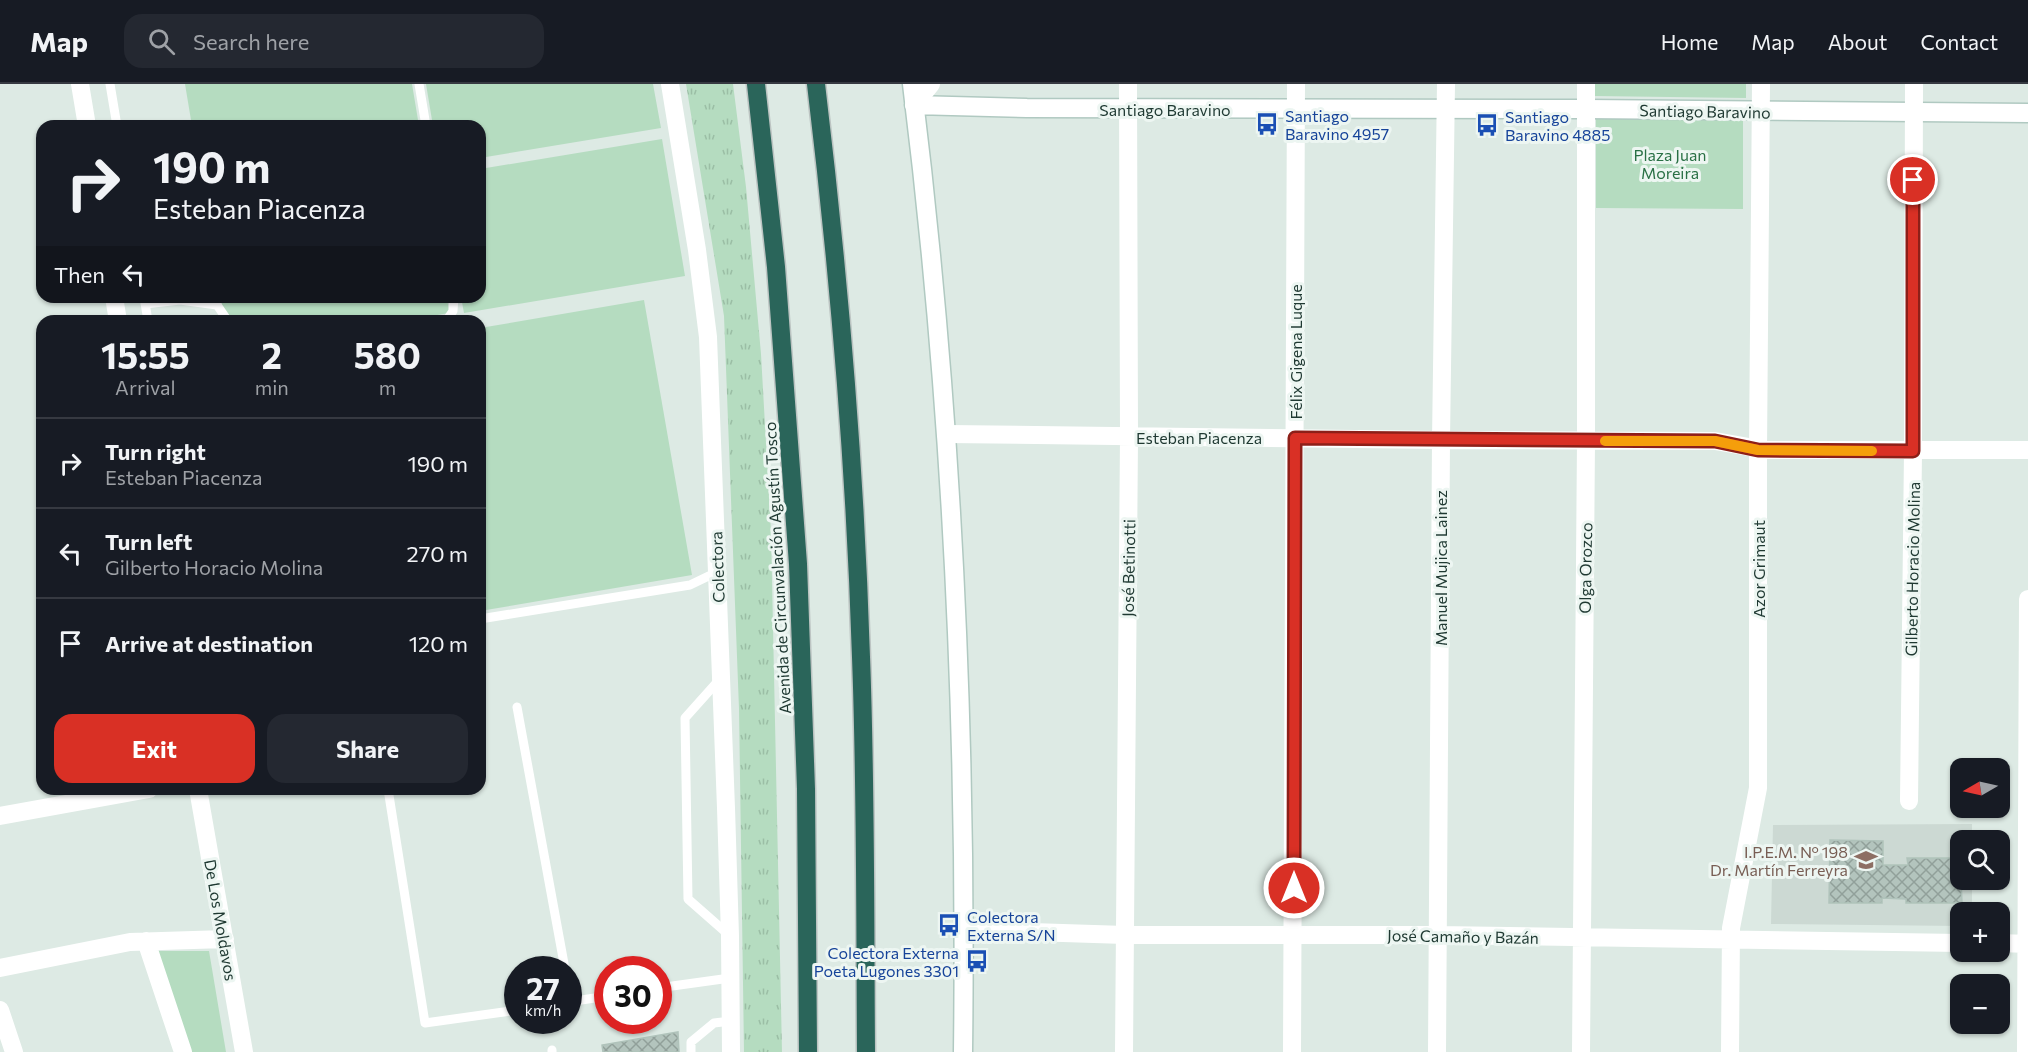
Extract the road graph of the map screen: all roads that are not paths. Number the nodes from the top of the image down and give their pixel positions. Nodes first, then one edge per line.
1 (80, 84) edge
2 (110, 84) edge
3 (419, 84) edge
4 (670, 84) edge
5 (756, 84) edge
6 (816, 84) edge
7 (912, 84) edge
8 (931, 84) edge
9 (1128, 84) edge
10 (1296, 84) edge
11 (1446, 84) edge
12 (1586, 84) edge
13 (1761, 84) edge
14 (1914, 84) edge
15 (914, 105) junction
16 (1296, 108) junction
17 (1128, 109) junction
18 (1446, 109) junction
19 (1586, 109) junction
20 (1761, 112) junction
21 (1914, 112) junction
22 (2028, 113) edge
23 (86, 120) edge
24 (116, 120) edge
25 (425, 120) edge
26 (202, 303) edge
27 (224, 315) edge
28 (946, 434) junction
29 (1130, 437) junction
30 (1295, 438) junction
31 (1441, 440) junction
32 (1586, 441) junction
33 (1758, 450) junction
34 (2028, 450) edge
35 (1913, 451) junction
36 (717, 572) junction
37 (2028, 599) edge
38 (486, 617) edge
39 (721, 679) junction
40 (517, 707) dead end
41 (116, 795) edge
42 (199, 795) edge
43 (389, 795) edge
44 (1909, 801) dead end
45 (0, 816) edge
46 (965, 930) junction
47 (1125, 934) junction
48 (1293, 935) junction
49 (1437, 935) junction
50 (730, 936) junction
51 (1581, 938) junction
52 (225, 939) junction
53 (1731, 940) junction
54 (146, 941) junction
55 (1950, 943) edge
56 (2010, 943) edge
57 (2027, 944) edge
58 (562, 956) edge
59 (0, 968) edge
60 (730, 978) junction
61 (672, 986) edge
62 (0, 1011) edge
63 (504, 1012) edge
64 (730, 1021) junction
65 (14, 1052) edge
66 (183, 1052) edge
67 (244, 1052) edge
68 (692, 1052) edge
69 (730, 1052) edge
70 (808, 1052) edge
71 (866, 1052) edge
72 (963, 1052) edge
73 (1124, 1052) edge
74 (1292, 1052) edge
75 (1437, 1052) edge
76 (1581, 1052) edge
77 (1730, 1052) edge
78 (2026, 1052) edge

1 - 23 street
2 - 24 lane
3 - 25 lane
4 - 36 street, Colectora
5 - 70 highway, Avenida de Circunvalación Agustín Tosco
6 - 71 highway
7 - 15 street
8 - 15 street
9 - 17 street, José Betinotti
10 - 16 street, Félix Gigena Luque
11 - 18 street, Manuel Mujica Lainez
12 - 19 street, Olga Orozco
13 - 20 street, Azor Grimaut
14 - 21 street, Gilberto Horacio Molina
15 - 17 street, Santiago Baravino
15 - 28 street
16 - 17 street, Santiago Baravino
16 - 18 street, Santiago Baravino
16 - 30 street, Félix Gigena Luque
17 - 29 street, José Betinotti
18 - 19 street, Santiago Baravino
18 - 31 street, Manuel Mujica Lainez
19 - 20 street, Santiago Baravino
19 - 32 street, Olga Orozco
20 - 21 street, Santiago Baravino
20 - 33 street, Azor Grimaut
21 - 22 street, Santiago Baravino
21 - 35 street, Gilberto Horacio Molina
26 - 27 lane
28 - 29 street, Esteban Piacenza
28 - 46 street
29 - 30 street, Esteban Piacenza
29 - 47 street, José Betinotti
30 - 31 street, Esteban Piacenza
30 - 48 street, Félix Gigena Luque
31 - 32 street, Esteban Piacenza
31 - 49 street, Manuel Mujica Lainez
32 - 33 street, Esteban Piacenza
32 - 51 street, Olga Orozco
33 - 35 street, Esteban Piacenza
33 - 53 street, Azor Grimaut
34 - 35 street, Esteban Piacenza
35 - 44 street, Gilberto Horacio Molina
36 - 38 lane
36 - 39 street, Colectora
37 - 57 street
39 - 50 street, Colectora
39 - 50 lane
40 - 58 lane
41 - 45 street
42 - 52 street, De Los Moldavos
43 - 63 lane
46 - 47 street, José Camaño y Bazán
46 - 72 street
47 - 48 street, José Camaño y Bazán
47 - 73 street, José Betinotti
48 - 49 street, José Camaño y Bazán
48 - 74 street, Félix Gigena Luque
49 - 51 street, José Camaño y Bazán
49 - 75 street, Manuel Mujica Lainez
50 - 60 street, Colectora
51 - 53 street, José Camaño y Bazán
51 - 76 street, Olga Orozco
52 - 54 street
52 - 67 street, De Los Moldavos
53 - 55 street, José Camaño y Bazán
53 - 77 street, Azor Grimaut
54 - 59 street
54 - 66 street
56 - 57 street
57 - 78 street
60 - 61 lane
60 - 64 street, Colectora
62 - 65 street
64 - 68 lane
64 - 69 street, Colectora

